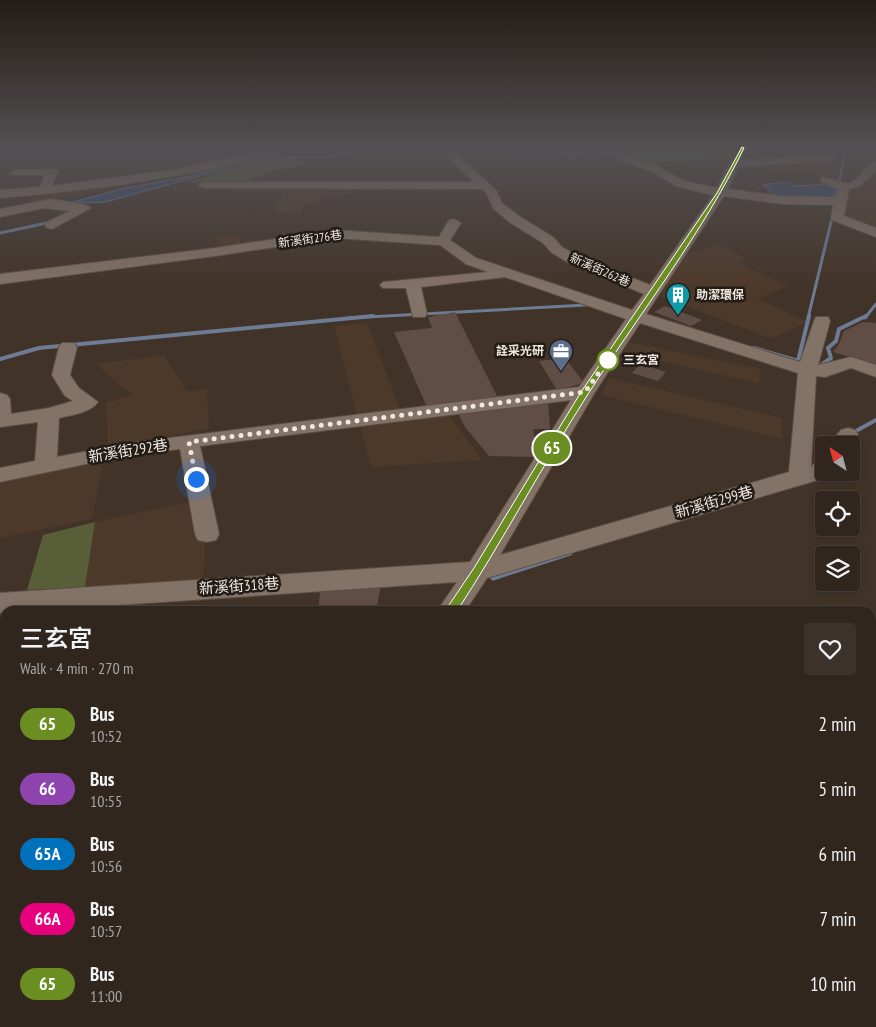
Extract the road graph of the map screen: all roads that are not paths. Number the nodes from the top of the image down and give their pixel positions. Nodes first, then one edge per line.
1 (82, 196) edge
2 (493, 196) edge
3 (718, 196) edge
4 (746, 196) edge
5 (772, 196) edge
6 (843, 196) edge
7 (773, 199) junction
8 (840, 200) junction
9 (46, 204) junction
10 (0, 213) edge
11 (454, 223) dead end
12 (52, 225) dead end
13 (876, 233) edge
14 (346, 234) junction
15 (443, 241) junction
16 (379, 243) dead end
17 (250, 247) junction
18 (471, 261) junction
19 (254, 265) dead end
20 (508, 274) junction
21 (414, 276) junction
22 (0, 279) edge
23 (388, 285) dead end
24 (652, 292) junction
25 (419, 314) dead end
26 (637, 318) junction
27 (822, 321) dead end
28 (68, 347) dead end
29 (807, 370) junction
30 (876, 371) edge
31 (585, 392) junction
32 (0, 399) edge
33 (49, 414) junction
34 (189, 442) junction
35 (46, 465) junction
36 (815, 473) edge
37 (0, 475) edge
38 (797, 477) junction
39 (207, 534) dead end
40 (478, 571) junction
41 (0, 603) edge
42 (454, 606) edge

1 - 9 street
2 - 24 street, 新溪街262巷
3 - 24 street
4 - 7 street
5 - 7 street
6 - 8 street
7 - 8 street
8 - 13 street
9 - 10 street
9 - 12 street
11 - 15 street
14 - 15 street, 新溪街276巷
14 - 16 street
14 - 17 street, 新溪街276巷
15 - 18 street
17 - 19 street
17 - 22 street, 新溪街276巷
18 - 20 street
18 - 21 street
20 - 21 street
20 - 26 street
21 - 23 street
21 - 25 street
24 - 26 street
26 - 29 street
26 - 31 street
27 - 29 street
28 - 33 street
29 - 30 street
29 - 38 street
31 - 34 street, 新溪街292巷
31 - 40 street
32 - 33 street
33 - 35 street
34 - 35 street, 新溪街292巷
34 - 39 street
35 - 37 street, 新溪街292巷
36 - 38 street, 新溪街299巷
38 - 40 street, 新溪街299巷
40 - 41 street, 新溪街318巷
40 - 42 street

